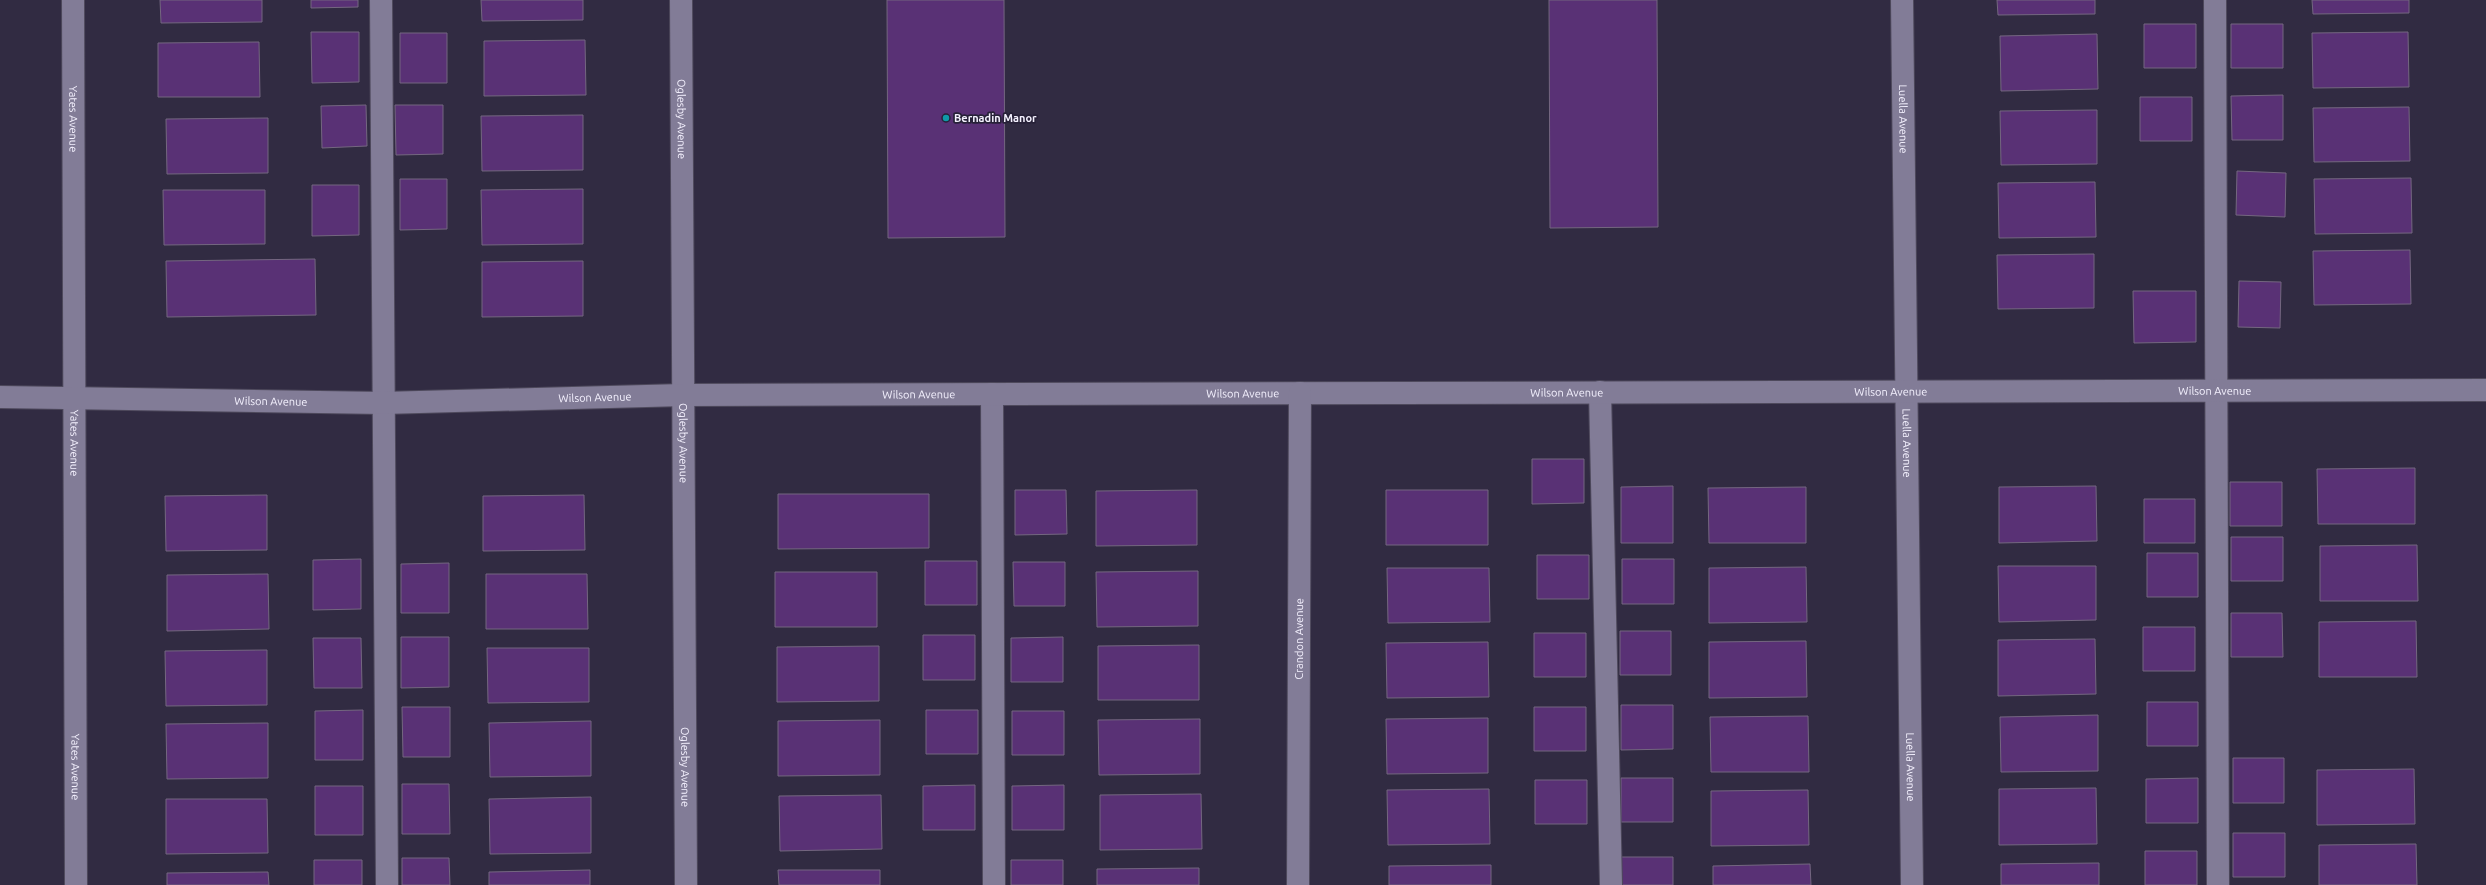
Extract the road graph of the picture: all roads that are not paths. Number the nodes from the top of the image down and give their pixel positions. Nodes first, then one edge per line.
1 (73, 0) edge
2 (381, 0) edge
3 (681, 0) edge
4 (1902, 0) edge
5 (2215, 0) edge
6 (2486, 390) edge
7 (2216, 391) junction
8 (1600, 392) junction
9 (1906, 392) junction
10 (992, 394) junction
11 (1300, 394) junction
12 (683, 395) junction
13 (0, 397) edge
14 (74, 397) junction
15 (383, 403) junction
16 (76, 885) edge
17 (387, 885) edge
18 (686, 885) edge
19 (994, 885) edge
20 (1298, 885) edge
21 (1611, 885) edge
22 (1912, 885) edge
23 (2218, 885) edge

1 - 14 street, Yates Avenue
2 - 15 street
3 - 12 street, Oglesby Avenue
4 - 9 street, Luella Avenue
5 - 7 street
6 - 7 street, Wilson Avenue
7 - 9 street, Wilson Avenue
7 - 23 street
8 - 9 street, Wilson Avenue
8 - 11 street, Wilson Avenue
8 - 21 street
9 - 22 street, Luella Avenue
10 - 11 street, Wilson Avenue
10 - 12 street, Wilson Avenue
10 - 19 street
11 - 20 street, Crandon Avenue
12 - 15 street, Wilson Avenue
12 - 18 street, Oglesby Avenue
13 - 14 street, Wilson Avenue
14 - 15 street, Wilson Avenue
14 - 16 street, Yates Avenue
15 - 17 street

